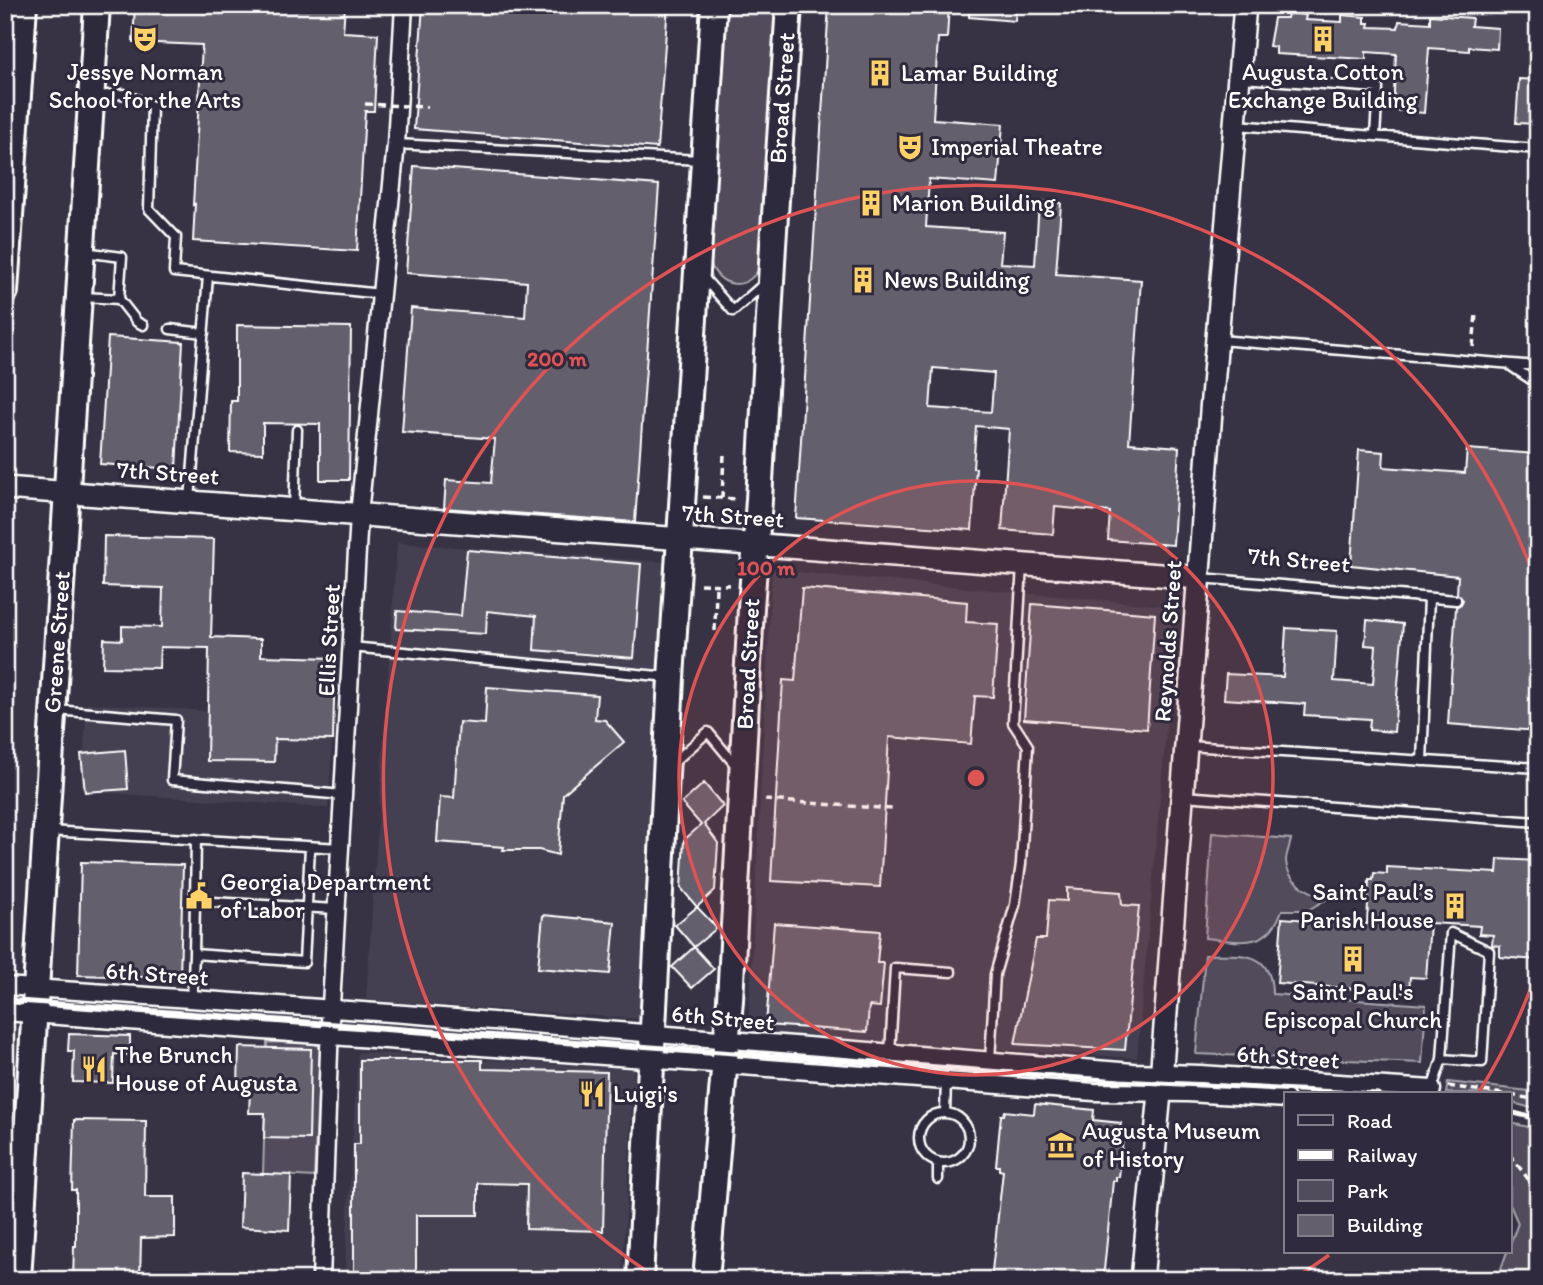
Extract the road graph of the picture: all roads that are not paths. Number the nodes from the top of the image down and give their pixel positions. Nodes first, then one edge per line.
1 (24, 5) edge
2 (97, 5) edge
3 (404, 5) edge
4 (714, 5) edge
5 (789, 5) edge
6 (1245, 5) edge
7 (1238, 78) junction
8 (91, 96) junction
9 (1235, 125) junction
10 (1375, 136) junction
11 (396, 144) junction
12 (1538, 149) edge
13 (703, 160) junction
14 (9, 177) edge
15 (8, 223) edge
16 (81, 251) junction
17 (697, 271) junction
18 (208, 276) junction
19 (6, 277) edge
20 (771, 278) junction
21 (5, 291) edge
22 (381, 293) junction
23 (79, 297) junction
24 (119, 299) junction
25 (143, 325) dead end
26 (170, 329) dead end
27 (204, 332) junction
28 (1216, 340) junction
29 (1509, 364) junction
30 (1538, 366) edge
31 (1538, 384) edge
32 (297, 430) dead end
33 (5, 488) edge
34 (67, 492) junction
35 (190, 502) junction
36 (294, 509) junction
37 (359, 515) junction
38 (681, 539) junction
39 (755, 544) junction
40 (1023, 565) junction
41 (1200, 578) junction
42 (1429, 598) junction
43 (1456, 600) dead end
44 (352, 647) junction
45 (671, 678) junction
46 (53, 710) junction
47 (1187, 746) junction
48 (1422, 761) junction
49 (667, 768) junction
50 (1538, 768) edge
51 (742, 771) junction
52 (343, 795) junction
53 (1183, 796) junction
54 (1538, 822) edge
55 (45, 831) junction
56 (196, 839) junction
57 (310, 847) junction
58 (340, 848) junction
59 (195, 901) junction
60 (306, 909) junction
61 (337, 909) junction
62 (194, 954) junction
63 (951, 972) dead end
64 (5, 986) edge
65 (36, 988) junction
66 (192, 999) junction
67 (331, 1009) junction
68 (5, 1012) edge
69 (34, 1014) junction
70 (329, 1035) junction
71 (652, 1046) junction
72 (725, 1052) junction
73 (890, 1053) junction
74 (1442, 1059) junction
75 (990, 1061) junction
76 (946, 1081) junction
77 (1161, 1082) junction
78 (1432, 1092) edge
79 (1284, 1099) edge
80 (945, 1113) junction
81 (938, 1163) junction
82 (938, 1179) dead end
83 (18, 1280) edge
84 (321, 1280) edge
85 (640, 1280) edge
86 (706, 1280) edge
87 (1142, 1280) edge

1 - 14 main road
2 - 8 main road, Greene Street
3 - 11 street, Ellis Street
4 - 13 main road
5 - 20 main road, Broad Street
6 - 7 main road, Reynolds Street
7 - 9 main road, Reynolds Street
7 - 10 lane
8 - 16 main road, Greene Street
8 - 18 lane
9 - 10 lane
9 - 28 main road, Reynolds Street
10 - 12 lane
11 - 13 lane
11 - 22 street, Ellis Street
13 - 17 main road
14 - 15 main road
15 - 19 main road
16 - 23 main road, Greene Street
16 - 24 lane
17 - 20 lane
17 - 38 main road
18 - 22 lane
18 - 27 lane
19 - 21 main road
20 - 39 main road, Broad Street
22 - 37 street, Ellis Street
23 - 24 lane
23 - 34 main road, Greene Street
24 - 25 lane
26 - 27 lane
27 - 35 lane
28 - 29 lane
28 - 41 main road, Reynolds Street
29 - 30 lane
29 - 31 lane
32 - 36 lane
33 - 34 main road, 7th Street
34 - 35 main road, 7th Street
34 - 46 main road, Greene Street
35 - 36 main road, 7th Street
36 - 37 main road, 7th Street
37 - 38 main road, 7th Street
37 - 44 street, Ellis Street
38 - 39 main road, 7th Street
38 - 45 main road
39 - 40 main road, 7th Street
39 - 51 main road, Broad Street
40 - 41 main road, 7th Street
40 - 75 lane
41 - 42 lane, 7th Street
41 - 47 main road, Reynolds Street
42 - 43 lane, 7th Street
42 - 48 lane
44 - 45 lane
44 - 52 street, Ellis Street
45 - 49 main road
46 - 52 lane
46 - 55 main road, Greene Street
47 - 48 lane
47 - 53 main road, Reynolds Street
48 - 50 lane
49 - 51 lane
49 - 71 main road
51 - 72 main road, Broad Street
52 - 58 street, Ellis Street
53 - 54 lane
53 - 77 main road, Reynolds Street
55 - 56 lane
55 - 65 main road, Greene Street
56 - 57 lane
56 - 59 lane
57 - 58 lane
57 - 60 lane
58 - 61 street, Ellis Street
59 - 60 lane
59 - 62 lane
60 - 61 lane
60 - 62 lane
61 - 67 street, Ellis Street
62 - 66 lane
63 - 73 lane
64 - 65 street, 6th Street
65 - 66 street, 6th Street
65 - 69 main road, Greene Street
66 - 67 street, 6th Street
67 - 70 street, Ellis Street
67 - 71 street, 6th Street
68 - 69 street, 6th Street
69 - 70 street, 6th Street
69 - 83 main road, Greene Street
70 - 71 street, 6th Street
70 - 84 street, Ellis Street
71 - 72 street, 6th Street
71 - 72 street, 6th Street
71 - 85 main road
72 - 73 street, 6th Street
72 - 76 street, 6th Street
72 - 86 main road, Broad Street
73 - 75 street, 6th Street
74 - 74 lane
74 - 78 lane
75 - 77 street, 6th Street
76 - 77 street, 6th Street
76 - 80 lane
77 - 78 street, 6th Street
77 - 79 street, 6th Street
77 - 87 main road, Reynolds Street
80 - 81 lane
80 - 81 lane
81 - 82 lane

